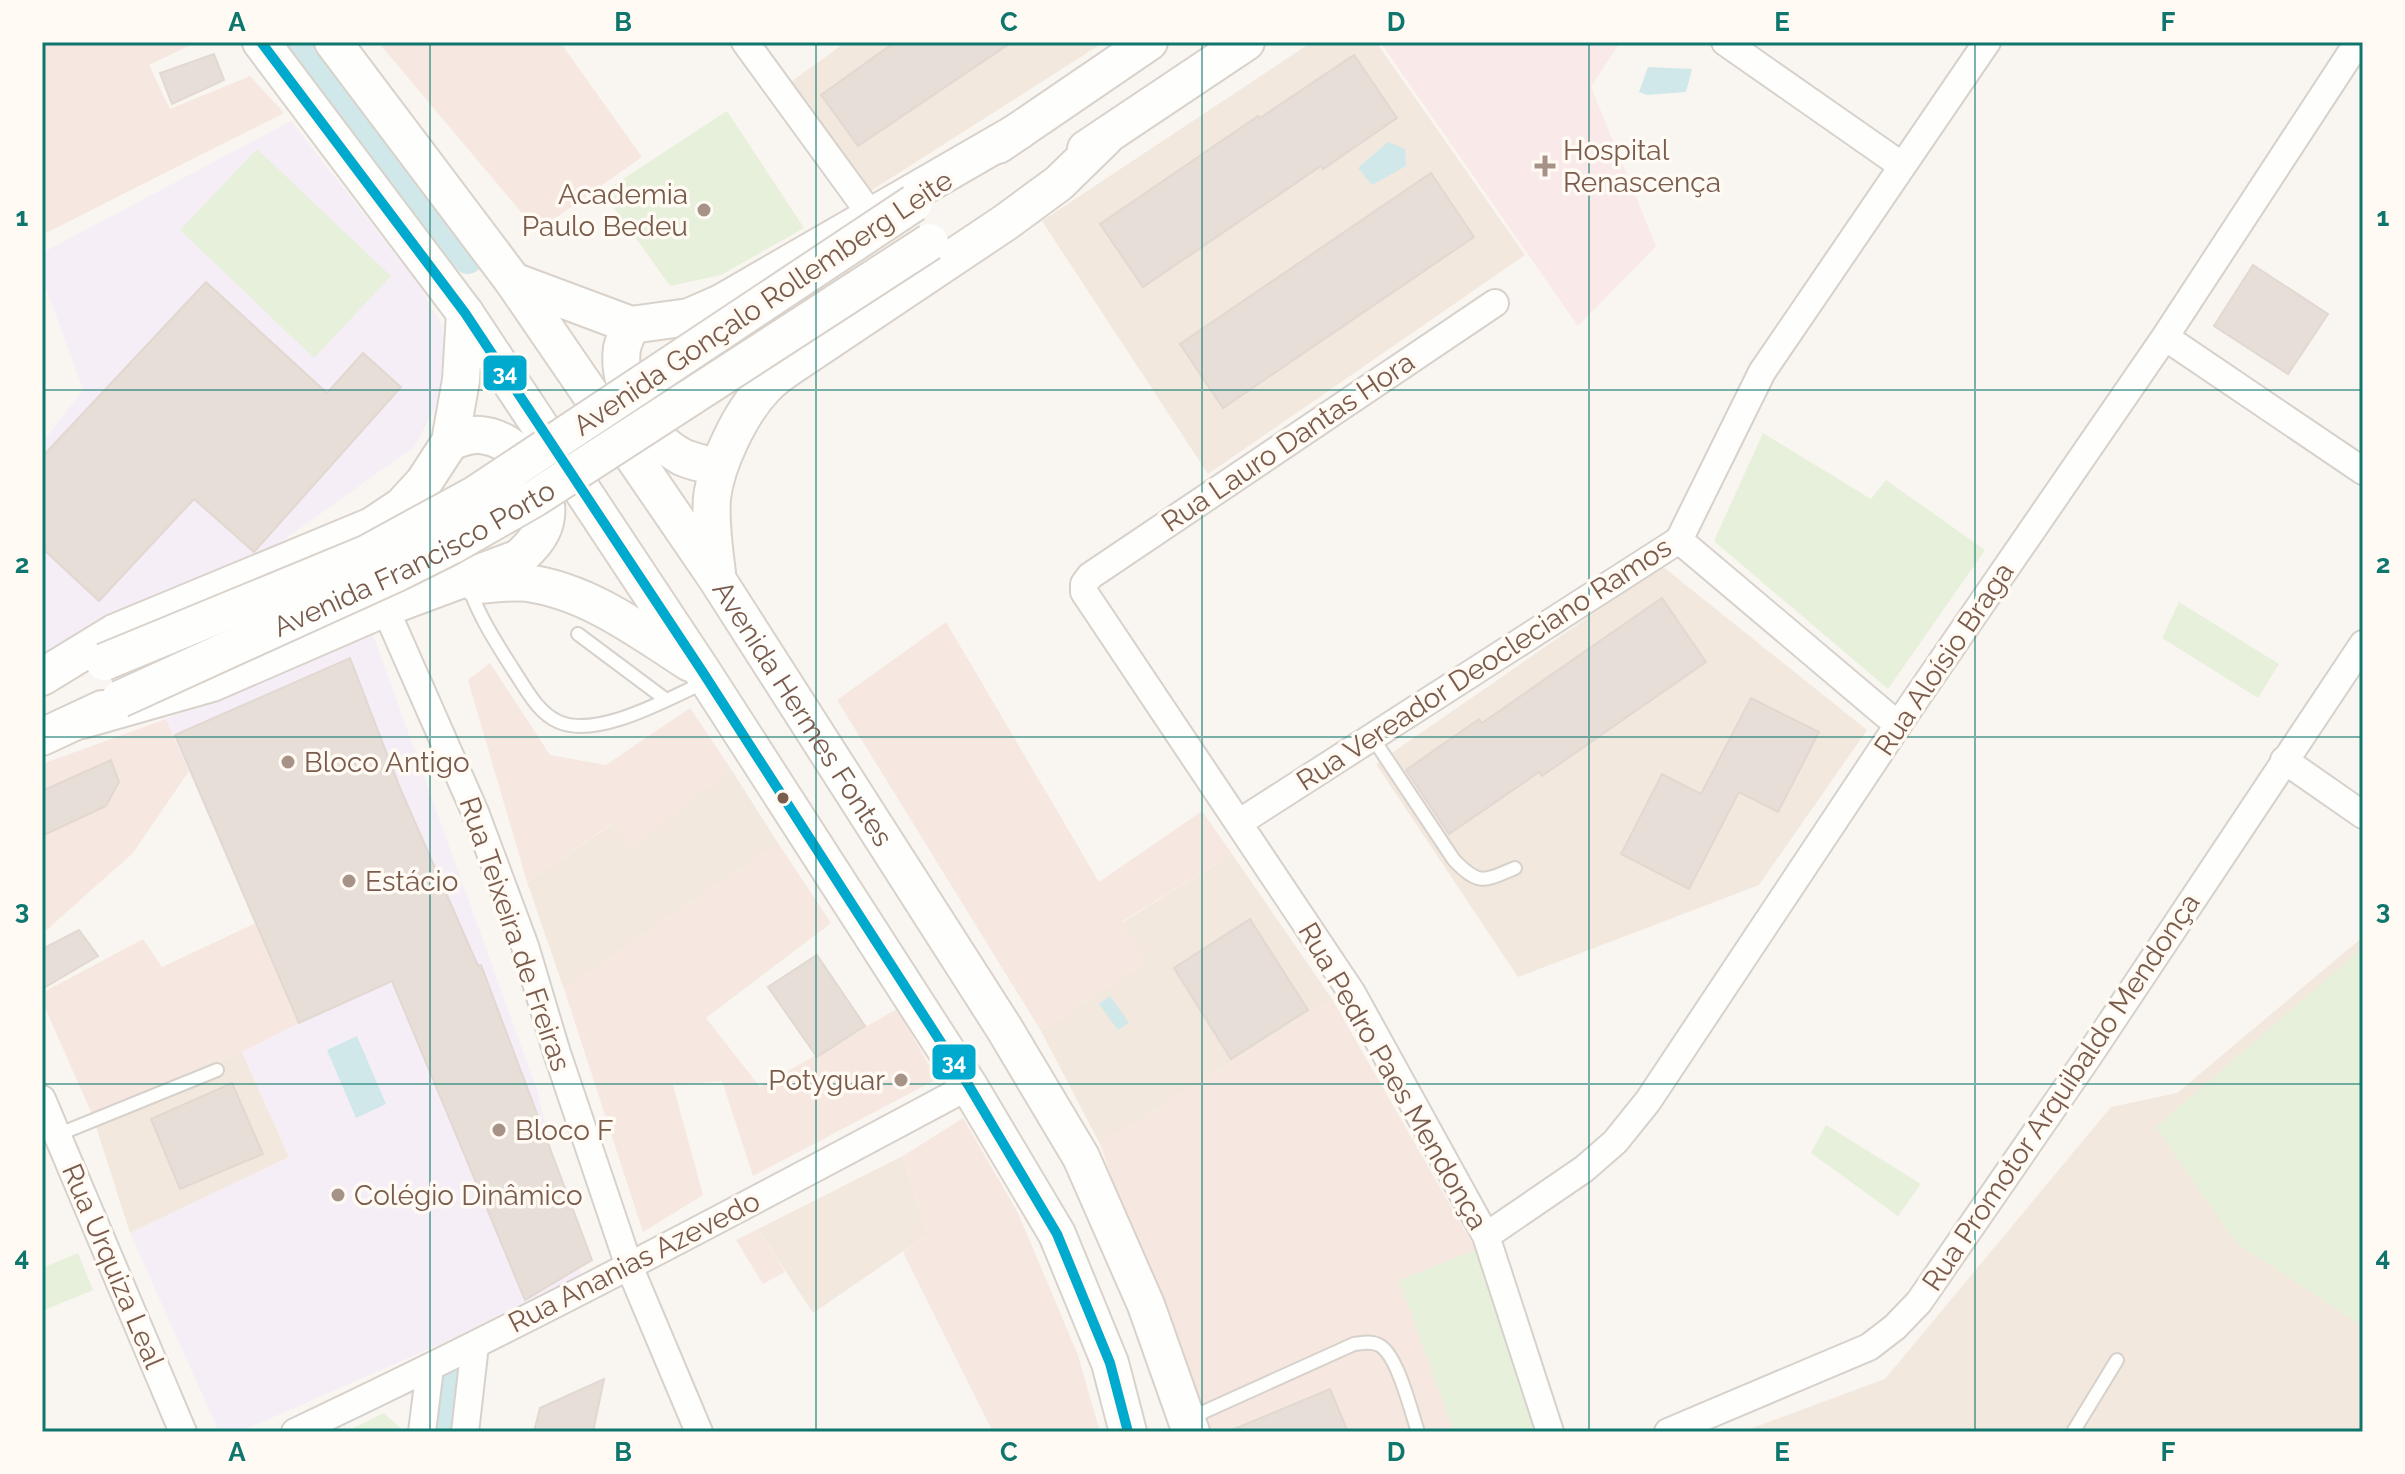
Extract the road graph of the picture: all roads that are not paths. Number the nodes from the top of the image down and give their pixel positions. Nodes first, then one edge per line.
1 (261, 42) edge
2 (333, 42) edge
3 (745, 42) edge
4 (1149, 42) edge
5 (1246, 42) edge
6 (1725, 42) edge
7 (1987, 42) edge
8 (2358, 42) edge
9 (1019, 131) junction
10 (1105, 138) junction
11 (1901, 165) junction
12 (871, 215) junction
13 (930, 242) joint
14 (513, 281) junction
15 (1495, 303) dead end
16 (465, 313) junction
17 (631, 325) junction
18 (2165, 337) junction
19 (450, 442) junction
20 (718, 468) junction
21 (2363, 471) edge
22 (1679, 540) junction
23 (717, 579) junction
24 (1084, 584) joint
25 (456, 586) junction
26 (385, 608) junction
27 (578, 634) dead end
28 (2363, 644) edge
29 (705, 676) junction
30 (42, 677) edge
31 (42, 686) edge
32 (665, 699) junction
33 (82, 720) junction
34 (1898, 725) junction
35 (42, 737) edge
36 (1372, 737) junction
37 (2284, 760) junction
38 (2363, 815) edge
39 (1240, 822) junction
40 (1515, 868) dead end
41 (217, 1070) dead end
42 (969, 1086) junction
43 (42, 1099) edge
44 (54, 1149) edge
45 (1486, 1236) junction
46 (629, 1266) junction
47 (475, 1345) junction
48 (2117, 1360) dead end
49 (430, 1368) junction
50 (1189, 1426) edge
51 (183, 1432) edge
52 (295, 1432) edge
53 (422, 1432) edge
54 (465, 1432) edge
55 (699, 1432) edge
56 (1128, 1432) edge
57 (1418, 1432) edge
58 (1550, 1432) edge
59 (1668, 1432) edge
60 (2073, 1432) edge

1 - 16 main road
2 - 14 main road, Avenida Hermes Fontes
3 - 12 street
4 - 9 main road, Avenida Gonçalo Rollemberg Leite
5 - 10 main road, Avenida Gonçalo Rollemberg Leite
6 - 11 street
7 - 11 street, Rua Vereador Deocleciano Ramos
8 - 18 street, Rua Aloísio Braga
9 - 12 main road
9 - 31 main road, Avenida Gonçalo Rollemberg Leite, bridge
10 - 13 main road, Avenida Gonçalo Rollemberg Leite
10 - 20 main road
11 - 22 street, Rua Vereador Deocleciano Ramos
12 - 17 main road
13 - 33 main road, Avenida Francisco Porto, bridge
14 - 17 main road
14 - 23 main road, Avenida Hermes Fontes
15 - 24 street, Rua Lauro Dantas Hora
16 - 19 main road
16 - 29 main road
17 - 20 main road
18 - 21 street
18 - 34 street, Rua Aloísio Braga
19 - 25 main road
19 - 30 main road
20 - 23 main road
22 - 34 street
22 - 36 street, Rua Vereador Deocleciano Ramos
23 - 50 main road, Avenida Hermes Fontes
24 - 39 street, Rua Pedro Paes Mendonça
25 - 26 main road
25 - 29 main road
25 - 32 lane
26 - 33 main road
26 - 46 street, Rua Teixeira de Freiras
27 - 32 lane
28 - 37 street, Rua Promotor Arquibaldo Mendonça
29 - 32 lane
29 - 42 main road
33 - 35 main road, Avenida Francisco Porto
34 - 45 street, Rua Aloísio Braga
36 - 39 street, Rua Vereador Deocleciano Ramos
36 - 40 lane
37 - 38 street
37 - 59 street, Rua Promotor Arquibaldo Mendonça
39 - 45 street, Rua Pedro Paes Mendonça
41 - 44 lane
42 - 46 street, Rua Ananias Azevedo
42 - 56 main road
43 - 44 street, Rua Urquiza Leal
44 - 51 street, Rua Urquiza Leal
45 - 58 street, Rua Pedro Paes Mendonça
46 - 47 street, Rua Ananias Azevedo
46 - 55 street, Rua Teixeira de Freiras
47 - 49 street, Rua Ananias Azevedo
47 - 54 street
48 - 60 lane
49 - 52 street, Rua Ananias Azevedo
49 - 53 street
50 - 57 lane

